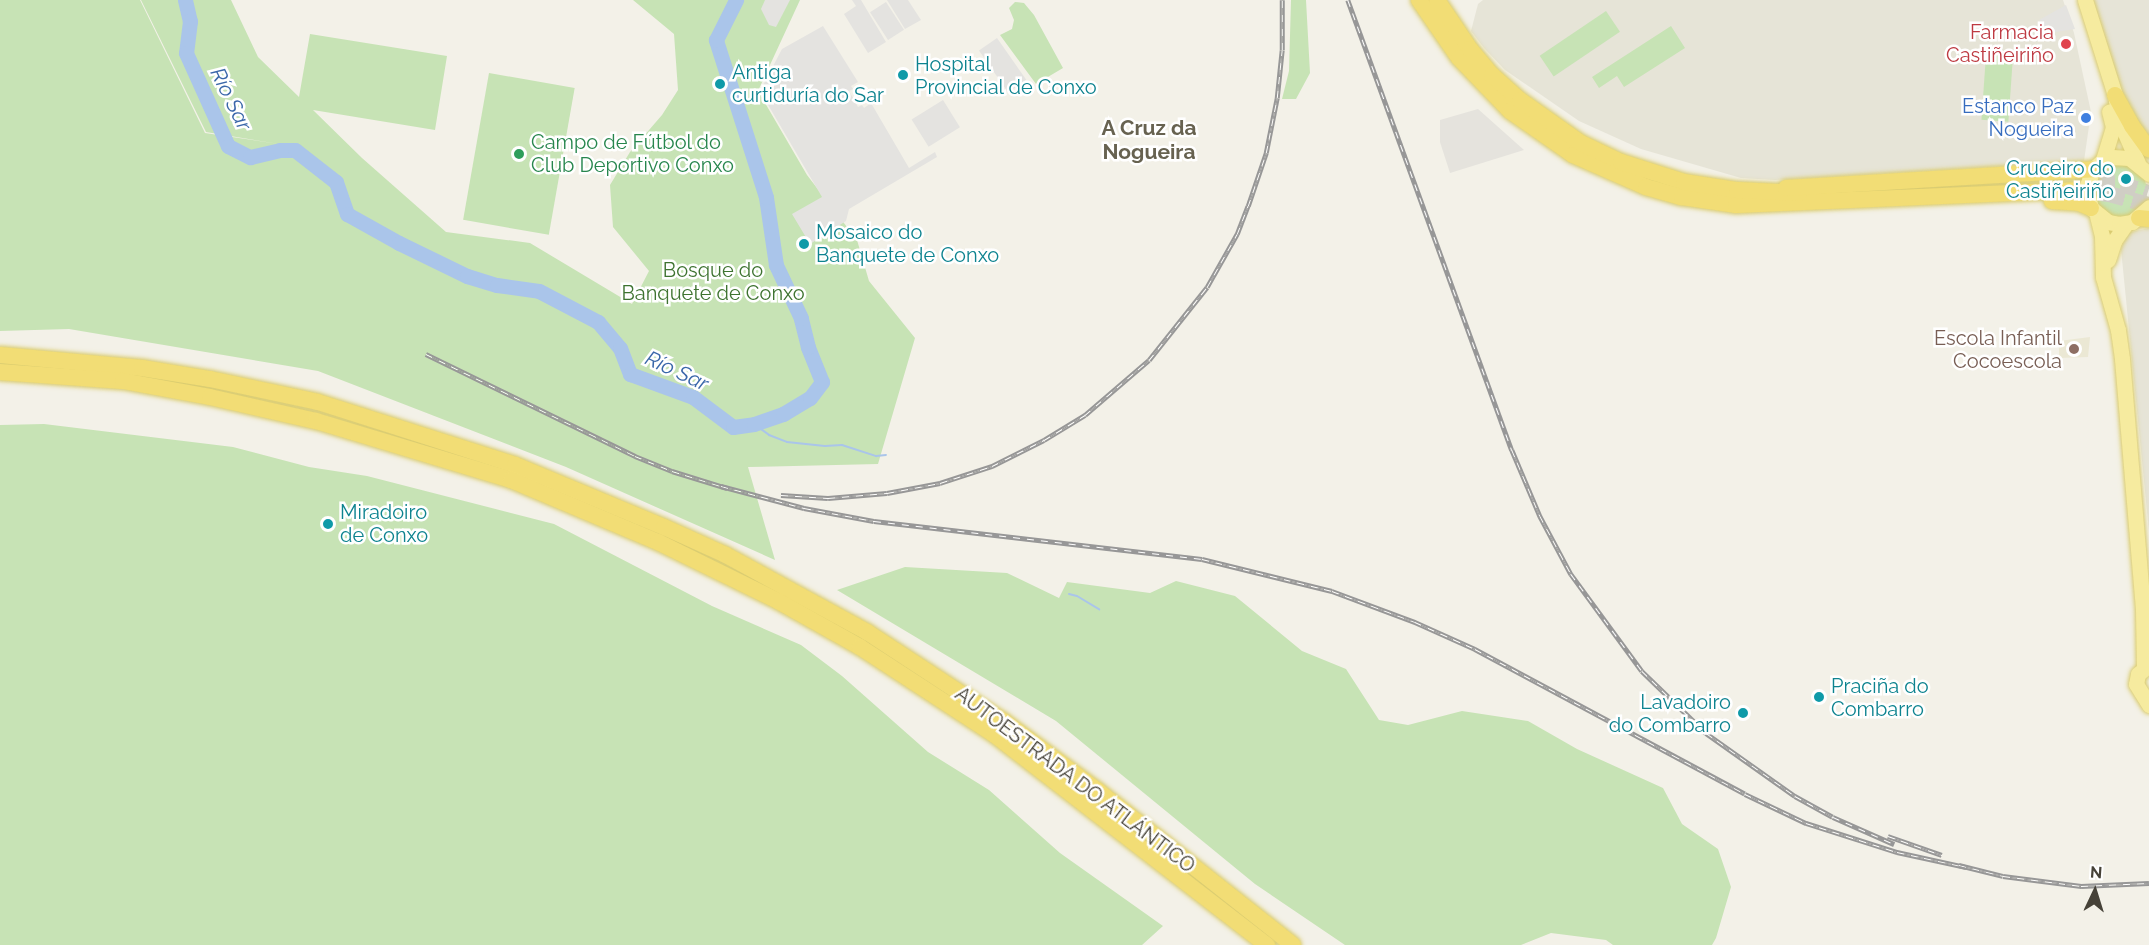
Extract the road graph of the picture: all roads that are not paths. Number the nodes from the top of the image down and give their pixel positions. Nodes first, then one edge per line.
1 (1419, 0) edge
2 (1437, 0) edge
3 (2074, 0) edge
4 (2085, 0) edge
5 (2115, 95) junction
6 (2149, 149) edge
7 (2138, 163) junction
8 (2098, 165) junction
9 (2149, 174) edge
10 (1758, 191) junction
11 (1736, 205) junction
12 (2094, 212) junction
13 (2141, 217) edge
14 (0, 355) edge
15 (0, 372) edge
16 (2137, 474) junction
17 (2134, 498) junction
18 (2143, 535) junction
19 (2149, 605) edge
20 (2146, 666) edge
21 (2148, 700) edge
22 (1267, 945) edge
23 (1293, 945) edge

1 - 11 highway
2 - 10 highway
3 - 8 main road
4 - 5 main road
5 - 6 highway
5 - 7 main road
7 - 8 main road
7 - 9 main road
8 - 10 highway
8 - 12 main road
10 - 11 highway
11 - 12 highway
12 - 13 main road
12 - 17 main road
13 - 16 main road
14 - 23 highway, AUTOESTRADA DO ATLÁNTICO
15 - 22 highway, AUTOESTRADA DO ATLÁNTICO
16 - 17 main road
16 - 18 main road
17 - 18 main road
17 - 20 main road
18 - 19 main road
20 - 21 main road

